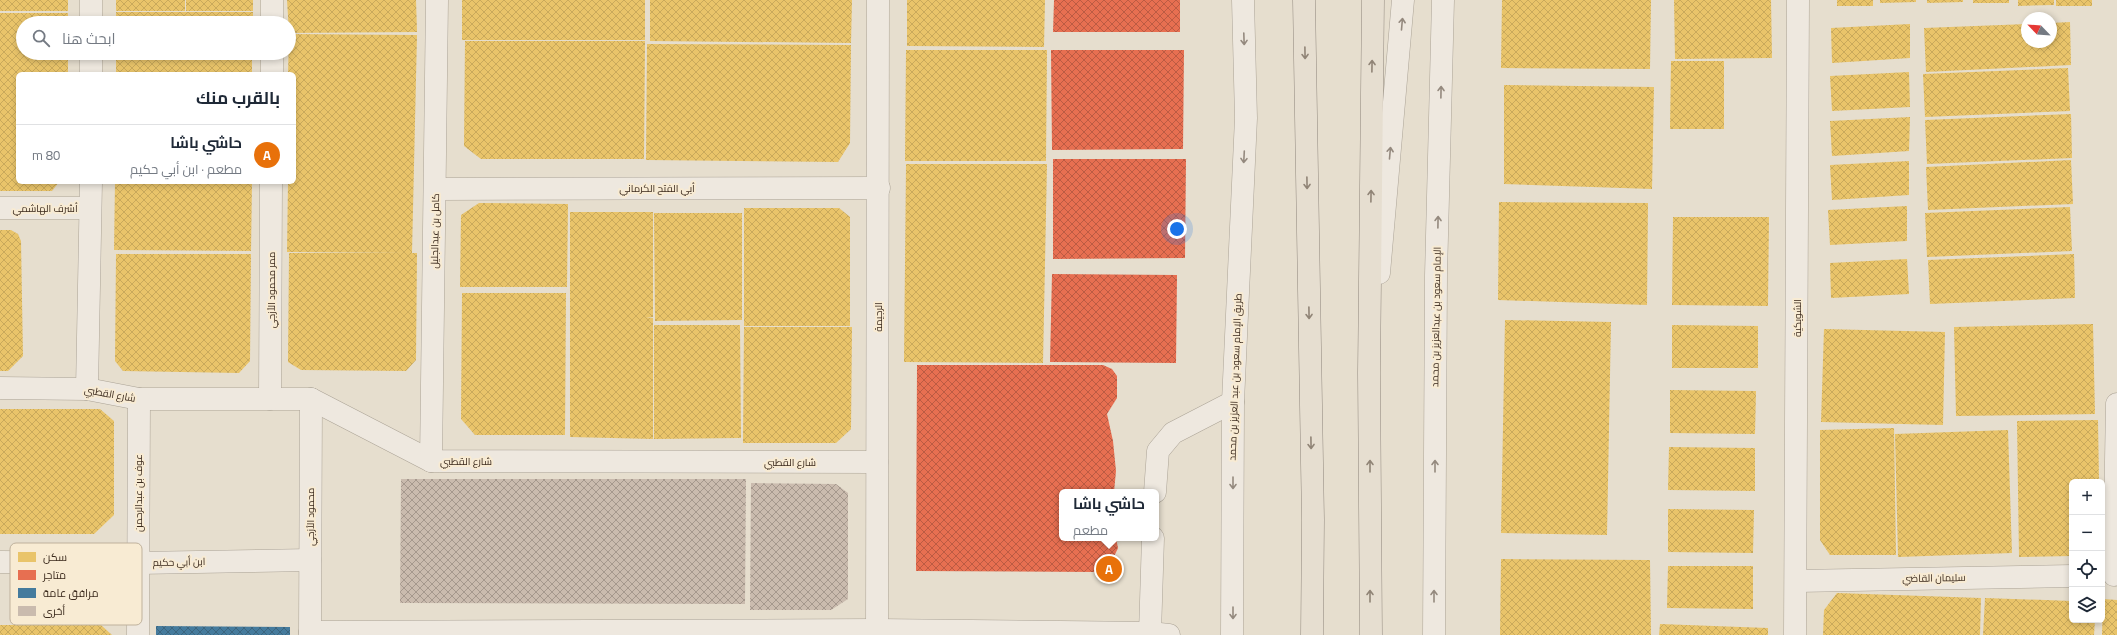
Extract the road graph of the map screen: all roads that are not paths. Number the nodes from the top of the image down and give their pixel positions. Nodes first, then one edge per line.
1 (91, 0) edge
2 (272, 0) edge
3 (437, 0) edge
4 (878, 0) edge
5 (1242, 0) edge
6 (1301, 0) edge
7 (1304, 0) edge
8 (1373, 0) edge
9 (1403, 0) edge
10 (1443, 0) edge
11 (1798, 0) edge
12 (91, 16) edge
13 (272, 16) edge
14 (1304, 29) junction
15 (91, 60) edge
16 (272, 60) edge
17 (91, 72) edge
18 (272, 72) edge
19 (91, 184) edge
20 (271, 184) edge
21 (879, 188) junction
22 (436, 189) junction
23 (0, 208) edge
24 (90, 208) junction
25 (1369, 373) junction
26 (0, 388) edge
27 (87, 389) junction
28 (139, 399) junction
29 (270, 399) junction
30 (311, 399) junction
31 (1233, 402) junction
32 (2117, 404) edge
33 (431, 461) junction
34 (877, 462) junction
35 (1155, 489) edge
36 (1153, 541) edge
37 (138, 543) edge
38 (310, 560) junction
39 (0, 562) edge
40 (10, 562) edge
41 (142, 563) edge
42 (2111, 575) edge
43 (2069, 576) edge
44 (1797, 580) junction
45 (310, 633) edge
46 (877, 633) edge
47 (1159, 634) edge
48 (1232, 635) edge
49 (1312, 635) edge
50 (1371, 635) edge
51 (1434, 635) edge
52 (1795, 635) edge

1 - 12 street
2 - 13 street
3 - 22 street, كامل بن عبدالجليل
4 - 21 street, الرجيمة
5 -> 31 street, طريق الإمام سعود بن عبد العزيز بن محمد
6 - 14 main road
7 - 14 main road
25 -> 8 main road
25 -> 9 street
51 -> 10 street, الإمام سعود بن عبدالعزيز بن محمد
11 - 44 street, الشويكية
14 -> 49 main road
15 - 17 street
16 - 18 street
19 - 24 street
20 - 29 street, ممر محمود الأزجي
21 - 22 street, أبي الفتح الكرماني
21 - 34 street, الرجيمة
22 - 33 street, كامل بن عبدالجليل
23 - 24 street, أشرف الهاشمي
24 - 27 street
50 -> 25 main road
26 - 27 street, شارع القطبي
27 - 28 street, شارع القطبي
28 - 29 street, شارع القطبي
28 - 37 street, عوف بن عبدالرحمن
29 - 30 street, شارع القطبي
30 - 33 street, شارع القطبي
30 - 38 street, محمود الأزجي
31 - 35 street
31 -> 48 street, طريق الإمام سعود بن عبد العزيز بن محمد
32 - 42 street
33 - 34 street, شارع القطبي
34 - 46 street, الرجيمة
36 - 47 street
38 - 41 street, ابن أبي حكيم
38 - 45 street, محمود الأزجي
39 - 40 street, ابن أبي حكيم
43 - 44 street, سليمان القاضي
44 - 52 street, الشويكية
45 - 46 street
46 - 47 street

